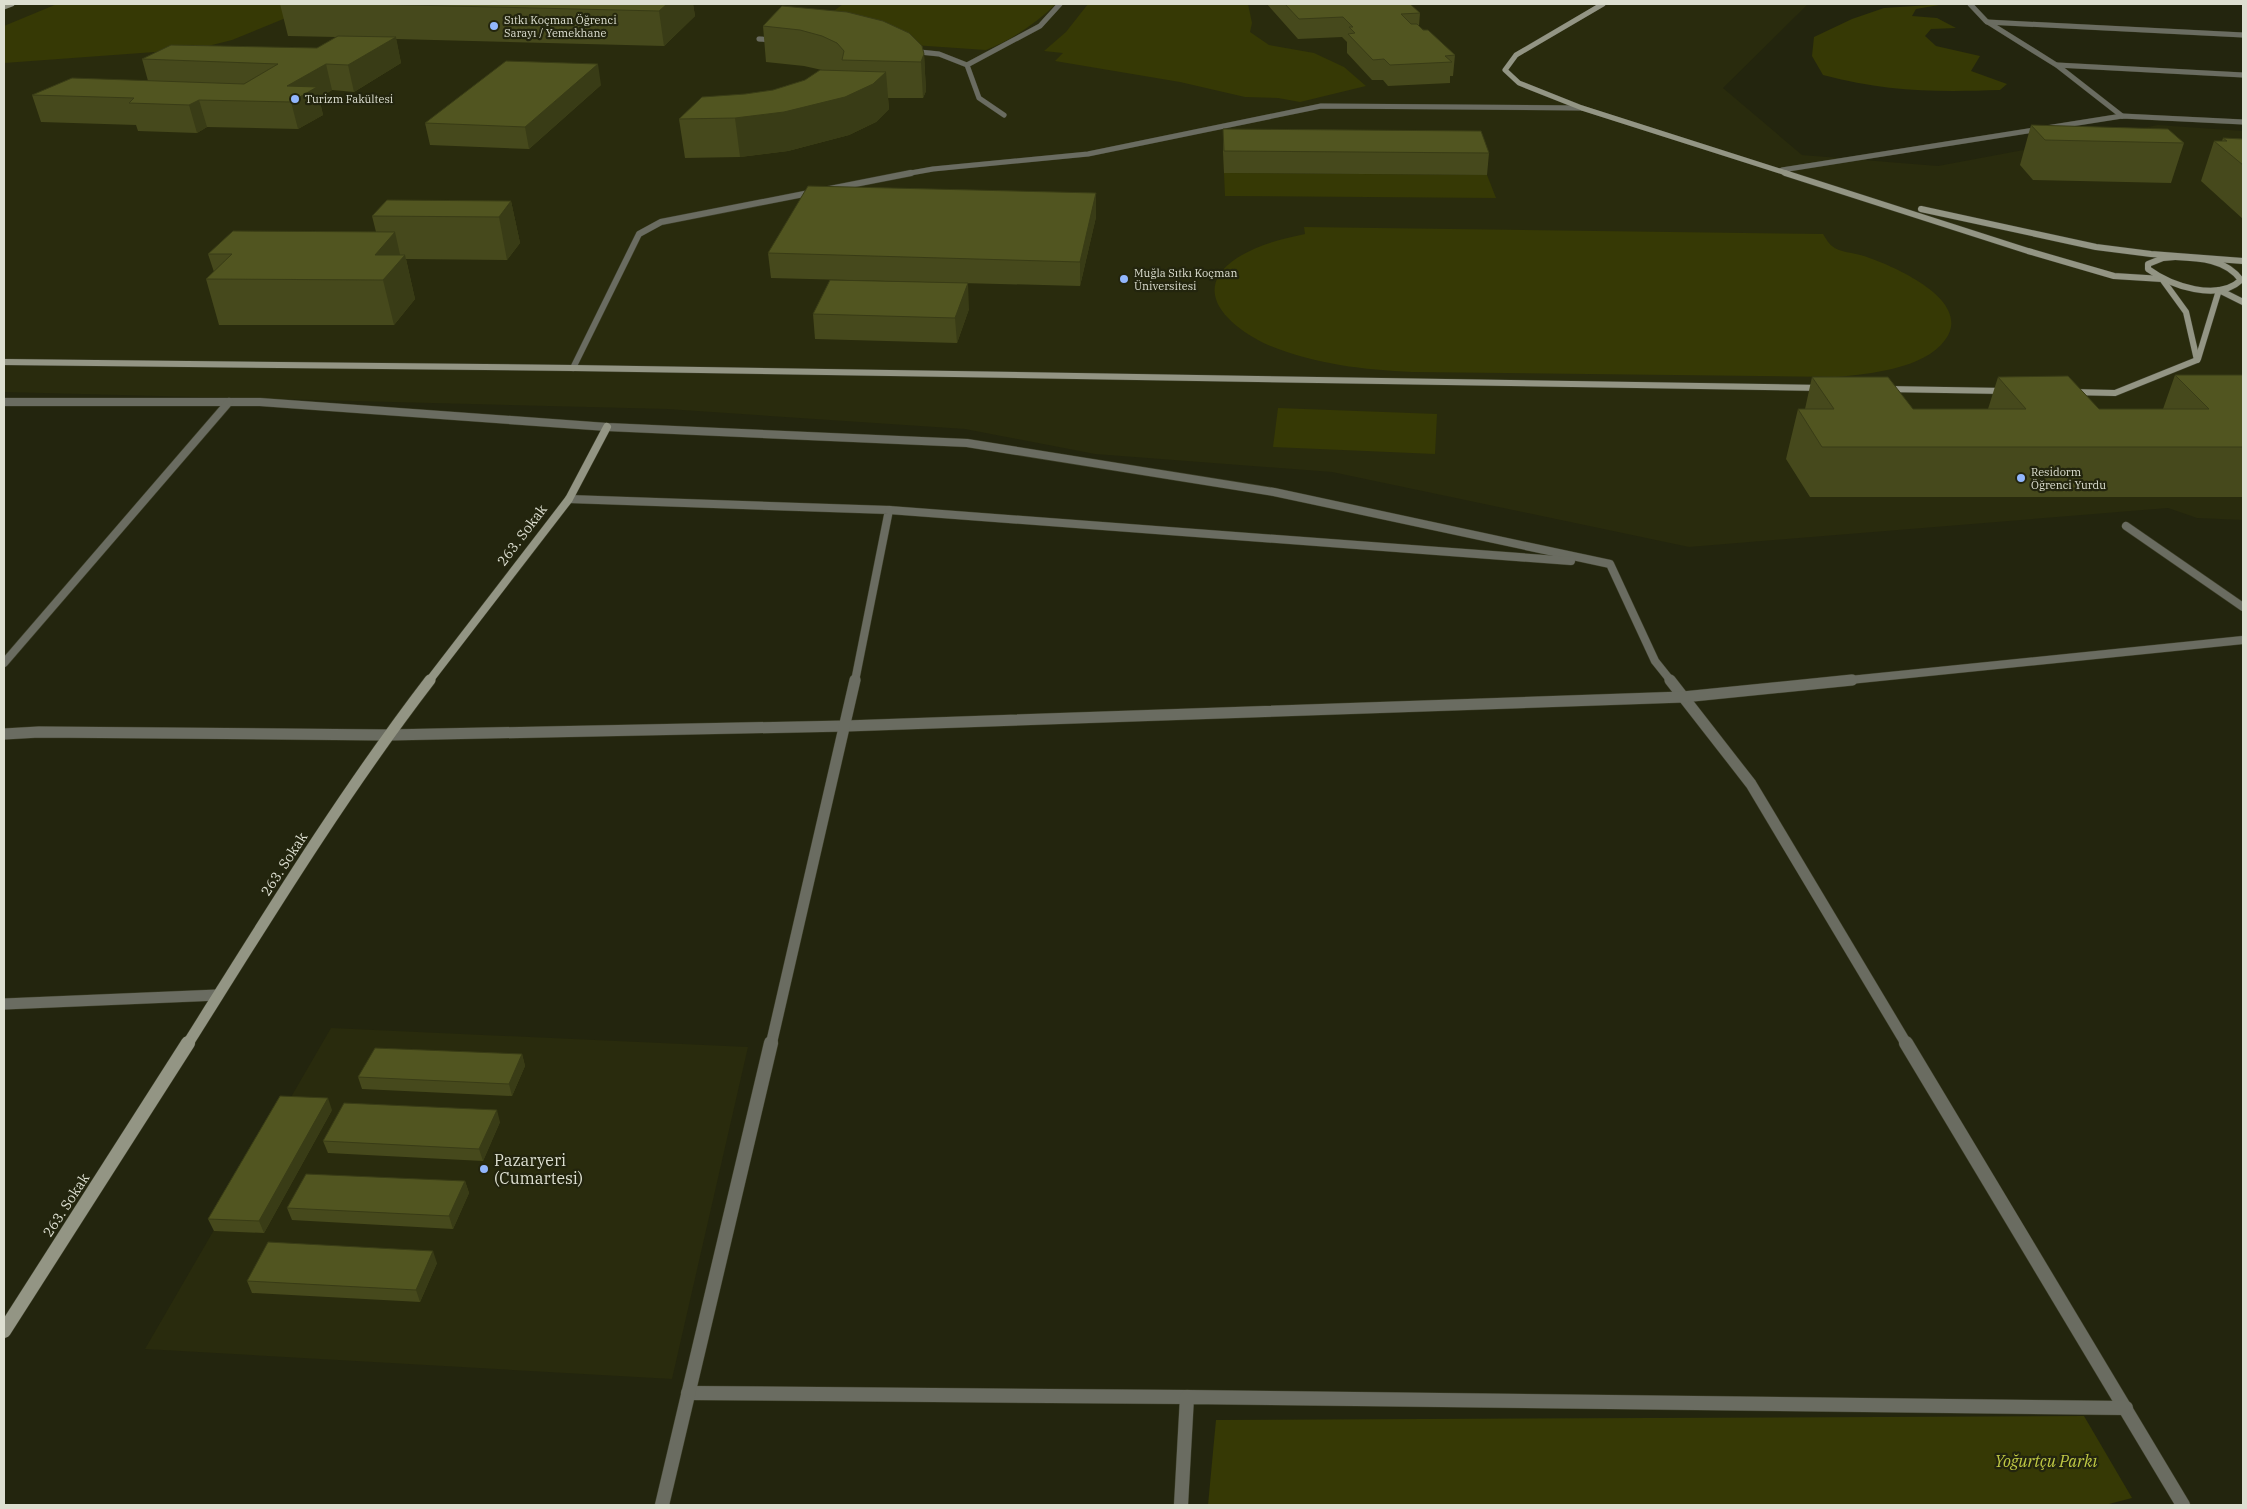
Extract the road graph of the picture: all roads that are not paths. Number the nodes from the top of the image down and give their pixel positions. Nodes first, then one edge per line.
1 (12, 4) edge
2 (1060, 4) edge
3 (1603, 4) edge
4 (1970, 4) edge
5 (4, 7) edge
6 (1987, 22) junction
7 (2243, 36) edge
8 (759, 39) dead end
9 (778, 40) edge
10 (901, 50) edge
11 (967, 65) junction
12 (2057, 65) junction
13 (2243, 75) edge
14 (1582, 108) junction
15 (1004, 115) dead end
16 (2122, 116) junction
17 (2243, 122) edge
18 (1782, 170) junction
19 (1850, 192) junction
20 (2189, 258) junction
21 (2243, 261) edge
22 (2162, 279) junction
23 (2242, 283) edge
24 (2219, 290) junction
25 (2243, 302) edge
26 (2198, 360) junction
27 (4, 362) edge
28 (573, 368) junction
29 (1836, 388) edge
30 (1876, 389) edge
31 (2015, 391) edge
32 (2065, 392) edge
33 (4, 402) edge
34 (229, 402) junction
35 (607, 427) junction
36 (569, 498) junction
37 (889, 510) junction
38 (2126, 526) dead end
39 (1610, 564) junction
40 (2243, 607) edge
41 (2243, 640) edge
42 (4, 663) edge
43 (1683, 697) junction
44 (846, 726) junction
45 (4, 734) edge
46 (388, 735) junction
47 (218, 995) junction
48 (4, 1004) edge
49 (4, 1330) edge
50 (688, 1393) junction
51 (1187, 1397) junction
52 (2126, 1408) junction
53 (662, 1505) edge
54 (1181, 1505) edge
55 (2183, 1505) edge

1 - 5 street
2 - 11 street
3 - 14 street
4 - 6 street
6 - 7 street
6 - 12 street
8 - 9 street
10 - 11 street
11 - 15 street
12 - 13 street
12 - 16 street
14 - 18 street
14 - 28 street
16 - 17 street
16 - 18 street
18 - 19 street
19 - 20 street
19 - 22 street
20 - 21 street
20 - 22 street
20 - 23 street
22 - 24 street
22 - 26 street
23 - 24 street
24 - 25 street
24 - 26 street
26 - 32 street
27 - 28 street
28 - 29 street
30 - 31 street
33 - 34 street
34 - 35 street
34 - 42 street
35 - 36 street, 263. Sokak
35 - 39 street
36 - 37 street
36 - 46 street, 263. Sokak
37 - 39 street
37 - 44 street
38 - 40 street
39 - 43 street
41 - 43 street
43 - 44 street
43 - 52 street
44 - 46 street
44 - 50 street
45 - 46 street
46 - 47 street, 263. Sokak
47 - 48 street
47 - 49 street, 263. Sokak
50 - 51 street
50 - 53 street
51 - 52 street
51 - 54 street
52 - 55 street

